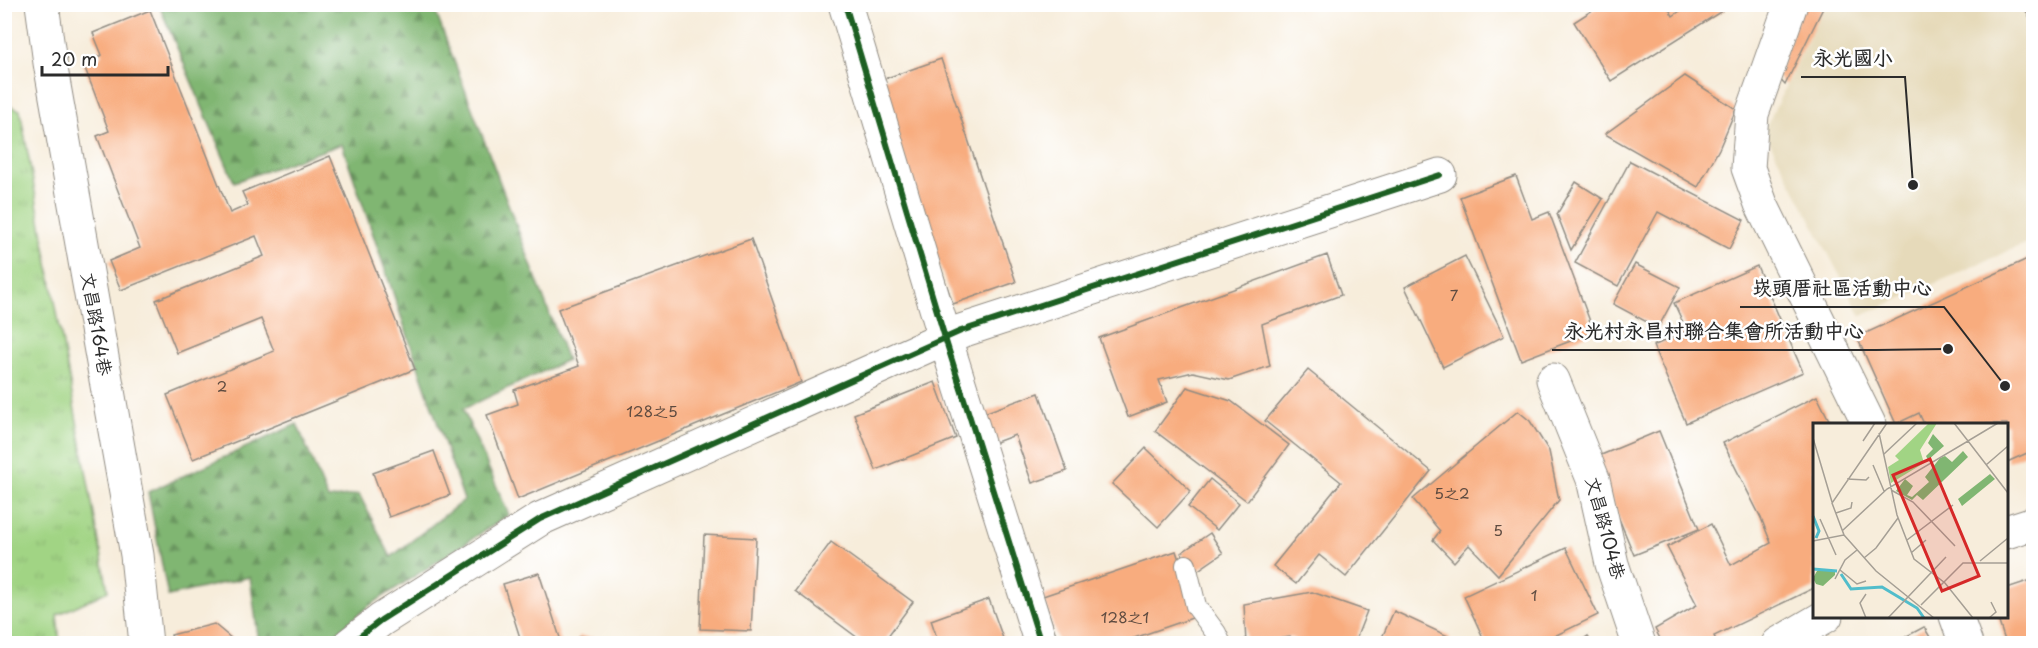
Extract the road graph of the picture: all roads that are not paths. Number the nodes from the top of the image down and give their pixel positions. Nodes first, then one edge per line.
1 (42, 4) edge
2 (845, 4) edge
3 (1791, 4) edge
4 (1440, 175) dead end
5 (945, 338) junction
6 (1554, 380) dead end
7 (1869, 423) edge
8 (2034, 523) edge
9 (2008, 532) edge
10 (1186, 565) dead end
11 (1823, 618) edge
12 (1957, 618) edge
13 (146, 644) edge
14 (350, 644) edge
15 (1041, 644) edge
16 (1221, 644) edge
17 (1640, 644) edge
18 (1778, 644) edge
19 (1966, 644) edge

1 - 13 street, 文昌路164巷
2 - 5 street
3 - 7 street
4 - 5 street
5 - 14 street
5 - 15 street
6 - 17 street, 文昌路104巷
8 - 9 street
10 - 16 lane
11 - 18 street
12 - 19 street

